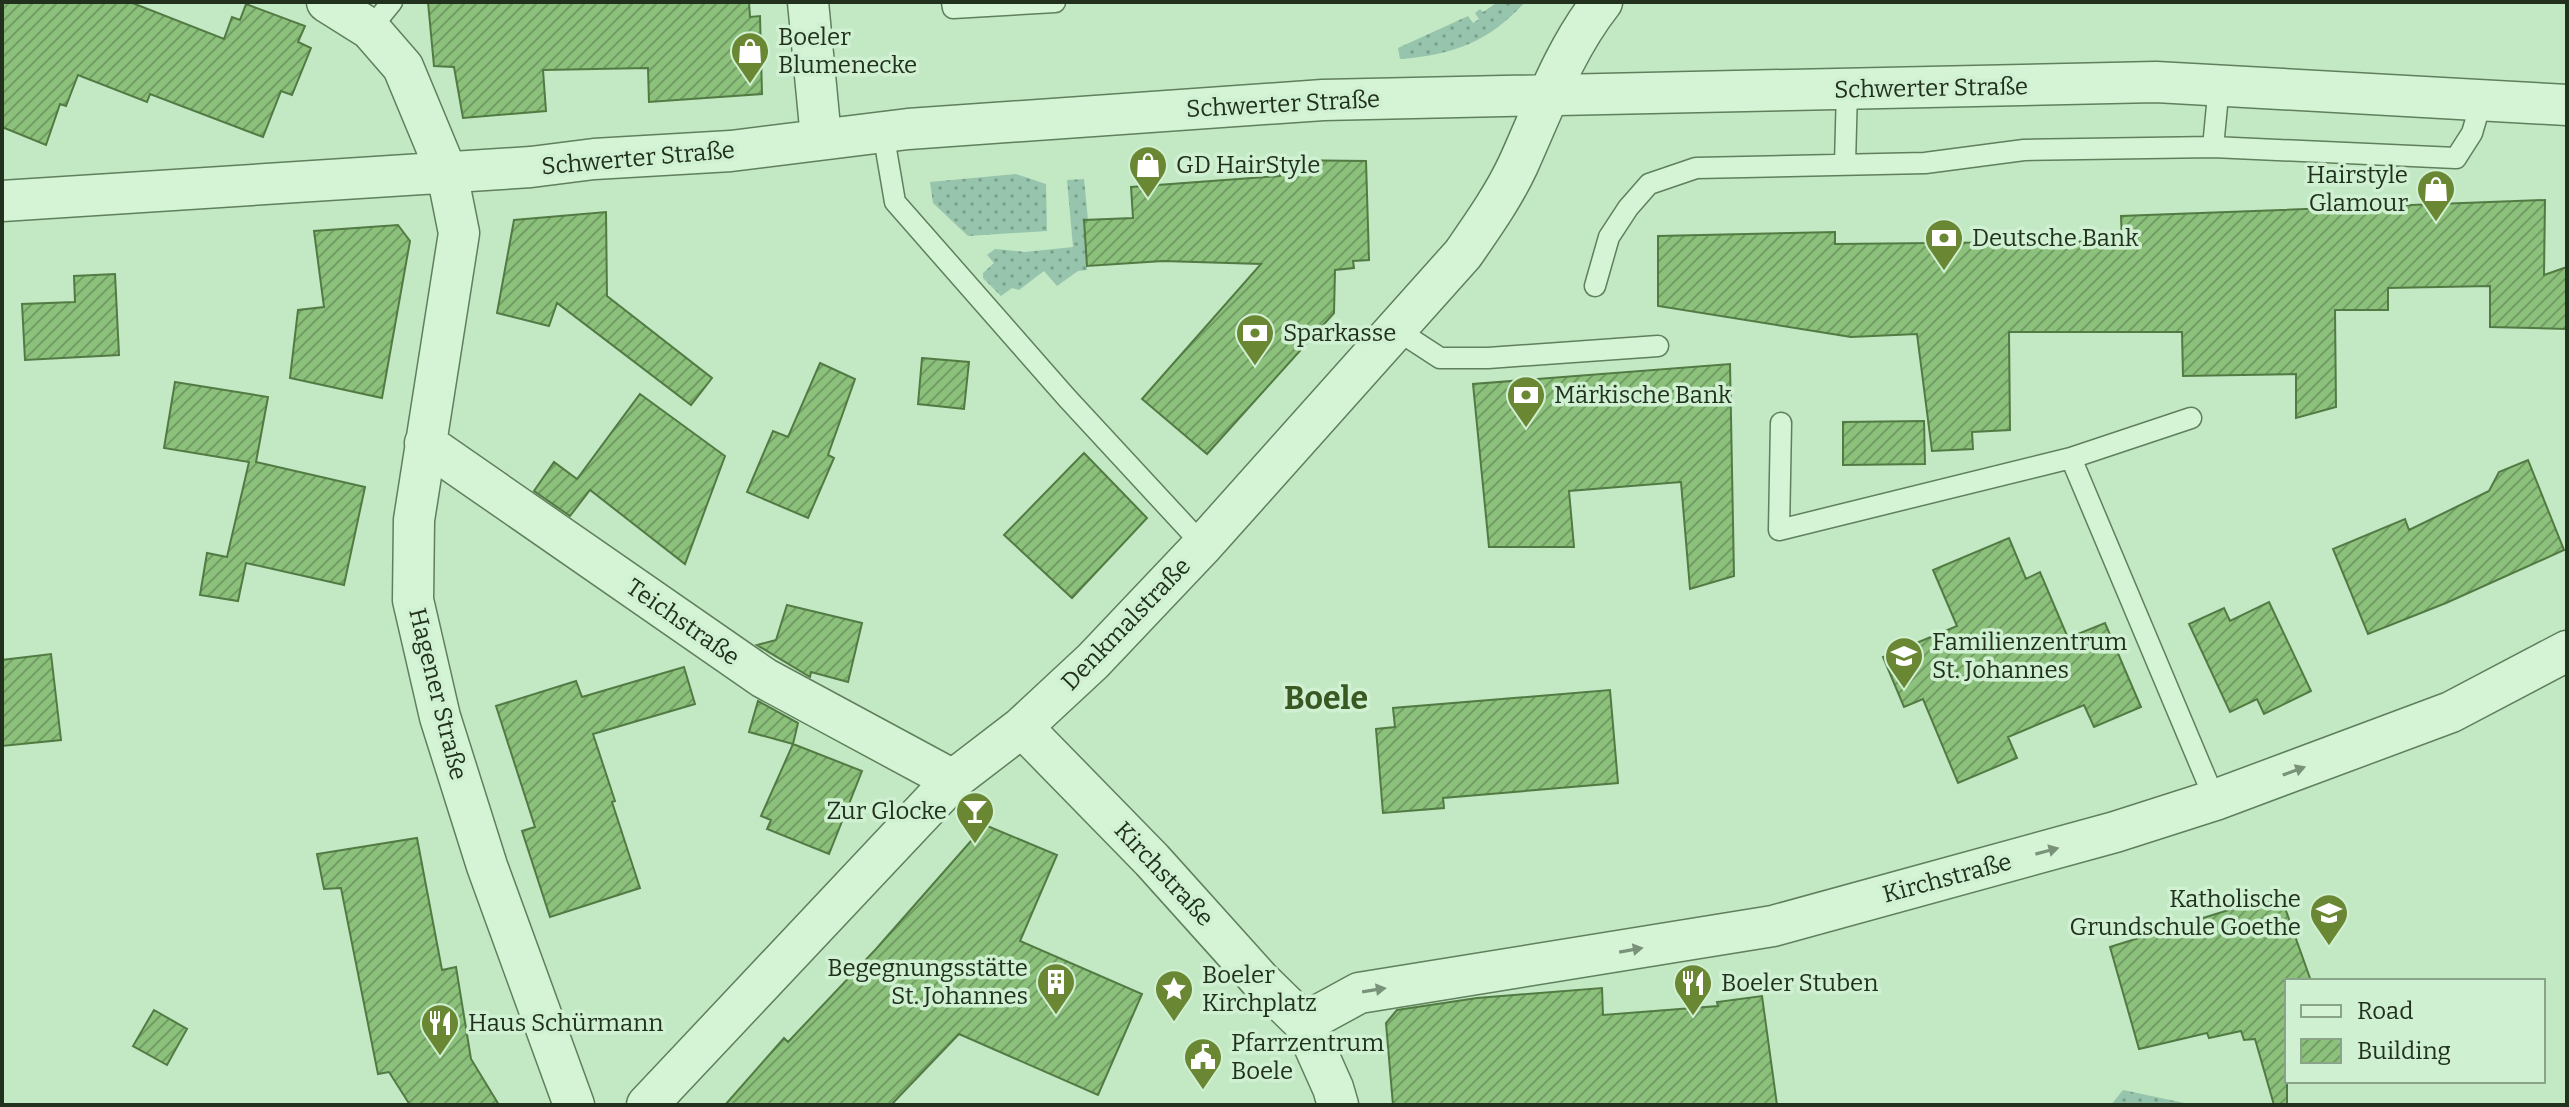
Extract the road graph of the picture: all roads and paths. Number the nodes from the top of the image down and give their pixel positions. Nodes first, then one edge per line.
1 (327, 2) edge
2 (808, 2) edge
3 (952, 2) edge
4 (1055, 2) edge
5 (1602, 2) edge
6 (381, 16) edge
7 (2219, 85) junction
8 (1847, 89) junction
9 (1547, 97) junction
10 (2482, 99) junction
11 (2567, 105) edge
12 (883, 132) junction
13 (821, 138) junction
14 (2213, 147) junction
15 (1845, 164) junction
16 (447, 173) junction
17 (2, 201) edge
18 (1595, 286) dead end
19 (1397, 330) junction
20 (1658, 346) dead end
21 (2191, 418) dead end
22 (1781, 423) dead end
23 (425, 443) junction
24 (2071, 458) junction
25 (1203, 545) junction
26 (2567, 651) edge
27 (1022, 727) junction
28 (953, 780) junction
29 (2215, 800) junction
30 (1304, 1023) junction
31 (574, 1105) edge
32 (647, 1105) edge
33 (1338, 1105) edge

1 - 6 street, Hagener Straße
2 - 13 street
3 - 4 lane
5 - 9 street, Denkmalstraße
6 - 16 street, Hagener Straße
7 - 8 street, Schwerter Straße
7 - 10 street, Schwerter Straße
7 - 14 lane
8 - 9 street, Schwerter Straße
8 - 15 lane
9 - 12 street, Schwerter Straße
9 - 19 street, Denkmalstraße
10 - 11 street, Schwerter Straße
10 - 14 lane
12 - 13 street, Schwerter Straße
12 - 25 lane
13 - 16 street, Schwerter Straße
14 - 15 lane
15 - 18 lane
16 - 17 street, Schwerter Straße
16 - 23 street, Hagener Straße
19 - 20 lane
19 - 25 street, Denkmalstraße
21 - 24 lane
22 - 24 lane
23 - 28 street, Teichstraße
23 - 31 street, Hagener Straße
24 - 29 lane
25 - 27 street, Denkmalstraße
29 -> 26 street, Kirchstraße
27 - 28 street, Denkmalstraße
27 - 30 street, Kirchstraße
28 - 32 street, Denkmalstraße
30 -> 29 street, Kirchstraße
30 - 33 street, Kirchstraße

